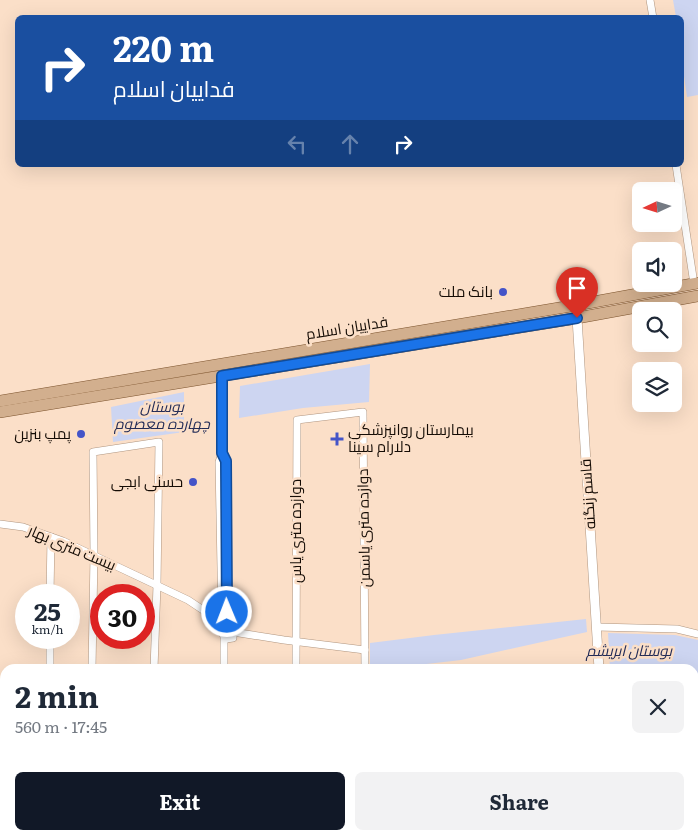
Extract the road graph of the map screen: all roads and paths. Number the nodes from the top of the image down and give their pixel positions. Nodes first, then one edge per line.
1 (650, 0) edge
2 (652, 15) edge
3 (676, 167) edge
4 (696, 284) edge
5 (698, 296) edge
6 (577, 318) junction
7 (222, 376) junction
8 (0, 401) edge
9 (0, 412) edge
10 (296, 420) joint
11 (0, 524) edge
12 (51, 537) junction
13 (94, 555) junction
14 (50, 584) edge
15 (157, 586) junction
16 (223, 622) junction
17 (597, 627) junction
18 (234, 632) junction
19 (698, 634) edge
20 (224, 636) junction
21 (296, 641) junction
22 (50, 649) edge
23 (365, 650) junction
24 (50, 664) edge
25 (92, 664) edge
26 (154, 664) edge
27 (224, 664) edge
28 (296, 664) edge
29 (365, 664) edge
30 (599, 664) edge

1 - 2 street
3 - 4 street
4 - 8 main road, فداییان اسلام
5 - 6 main road, فداییان اسلام
6 - 7 main road, فداییان اسلام
6 - 17 street, قاسم زنگنه
7 - 9 main road, فداییان اسلام
7 - 16 street
10 - 21 street, دوازده متری یاس
10 - 23 street, دوازده متری یاسمن
11 - 12 street, بیست متری بهار
12 - 13 street, بیست متری بهار
12 - 14 street
13 - 15 street, بیست متری بهار
13 - 15 street
13 - 25 street
15 - 16 street, بیست متری بهار
15 - 26 street
16 - 18 street
16 - 20 street
17 - 19 street
17 - 30 street, قاسم زنگنه
18 - 20 street
18 - 21 street
20 - 27 street
21 - 23 street
21 - 28 street, دوازده متری یاس
22 - 24 street
23 - 29 street

